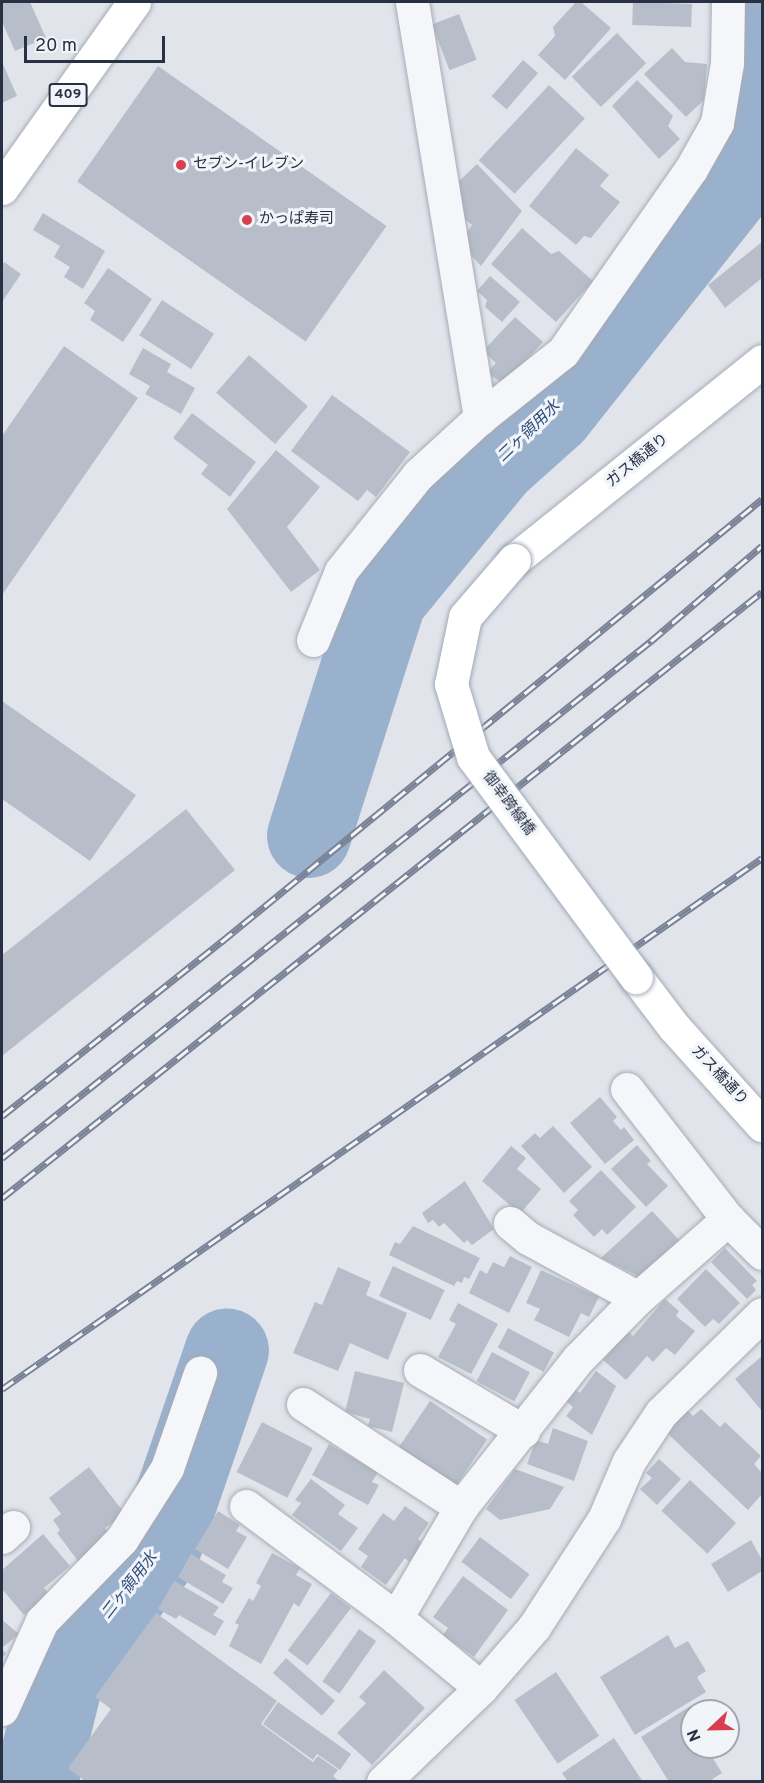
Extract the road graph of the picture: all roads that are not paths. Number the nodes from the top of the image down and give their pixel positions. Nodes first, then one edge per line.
1 (134, 2) edge
2 (412, 2) edge
3 (728, 2) edge
4 (2, 188) edge
5 (762, 361) edge
6 (480, 418) junction
7 (514, 560) joint
8 (313, 640) dead end
9 (674, 1027) joint
10 (627, 1089) dead end
11 (762, 1125) edge
12 (728, 1219) junction
13 (510, 1223) dead end
14 (762, 1253) edge
15 (639, 1298) junction
16 (762, 1314) edge
17 (420, 1370) dead end
18 (200, 1373) dead end
19 (303, 1404) dead end
20 (523, 1431) junction
21 (246, 1506) dead end
22 (461, 1507) junction
23 (396, 1618) junction
24 (481, 1688) junction
25 (2, 1708) edge
26 (383, 1782) edge

1 - 4 main road, 409
2 - 6 street
3 - 6 street
5 - 7 main road, ガス橋通り
6 - 8 street
7 - 9 main road, 御幸跨線橋, bridge
9 - 11 main road, ガス橋通り
10 - 12 street
12 - 14 street
12 - 15 street
13 - 15 street
15 - 20 street
16 - 24 street
17 - 20 street
18 - 25 street
19 - 22 street
20 - 22 street
21 - 23 street
22 - 23 street
23 - 24 street
24 - 26 street

